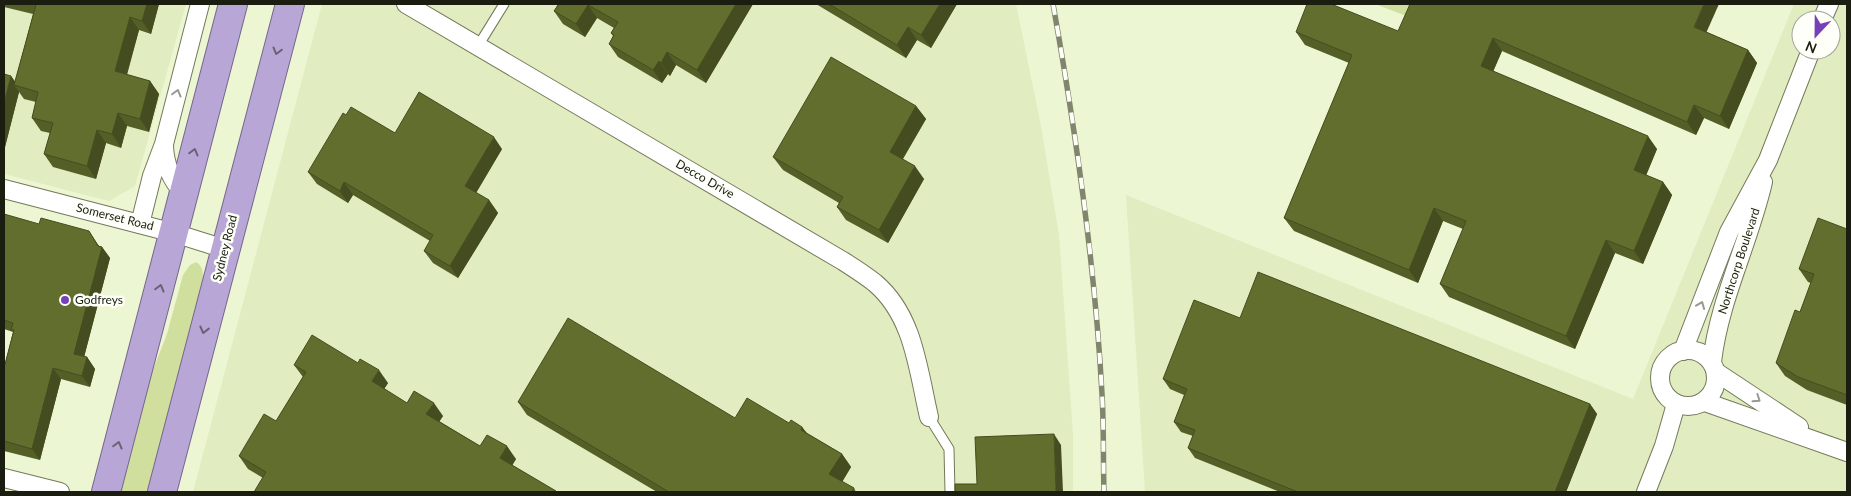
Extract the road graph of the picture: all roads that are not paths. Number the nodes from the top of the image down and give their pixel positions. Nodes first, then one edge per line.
1 (200, 4) edge
2 (233, 4) edge
3 (290, 4) edge
4 (406, 4) edge
5 (504, 4) edge
6 (478, 46) junction
7 (1807, 60) edge
8 (164, 144) junction
9 (1768, 160) junction
10 (4, 189) edge
11 (183, 193) junction
12 (140, 224) junction
13 (174, 233) junction
14 (224, 249) junction
15 (1683, 350) junction
16 (1714, 367) junction
17 (1705, 402) junction
18 (1676, 404) junction
19 (929, 417) joint
20 (1820, 441) junction
21 (1847, 452) edge
22 (4, 478) edge
23 (60, 492) edge
24 (106, 492) edge
25 (162, 492) edge
26 (950, 492) edge
27 (1646, 492) edge

8 -> 1 street
11 -> 2 highway
3 -> 14 highway, Sydney Road
4 - 6 street, Decco Drive
5 - 6 lane
6 - 19 street, Decco Drive
7 - 9 street, Northcorp Boulevard
8 - 11 street
8 - 12 street
15 -> 9 street, Northcorp Boulevard
9 - 16 street, Northcorp Boulevard
10 - 12 street, Somerset Road
11 - 13 highway
12 - 13 street, Somerset Road
13 - 14 street, Somerset Road
24 -> 13 highway
14 -> 25 highway, Sydney Road
15 - 16 street
15 - 18 street
16 - 17 street, Northcorp Boulevard
16 -> 20 street
17 - 18 street
17 - 20 street
18 - 27 street
19 - 26 lane
20 - 21 street
22 - 23 street

